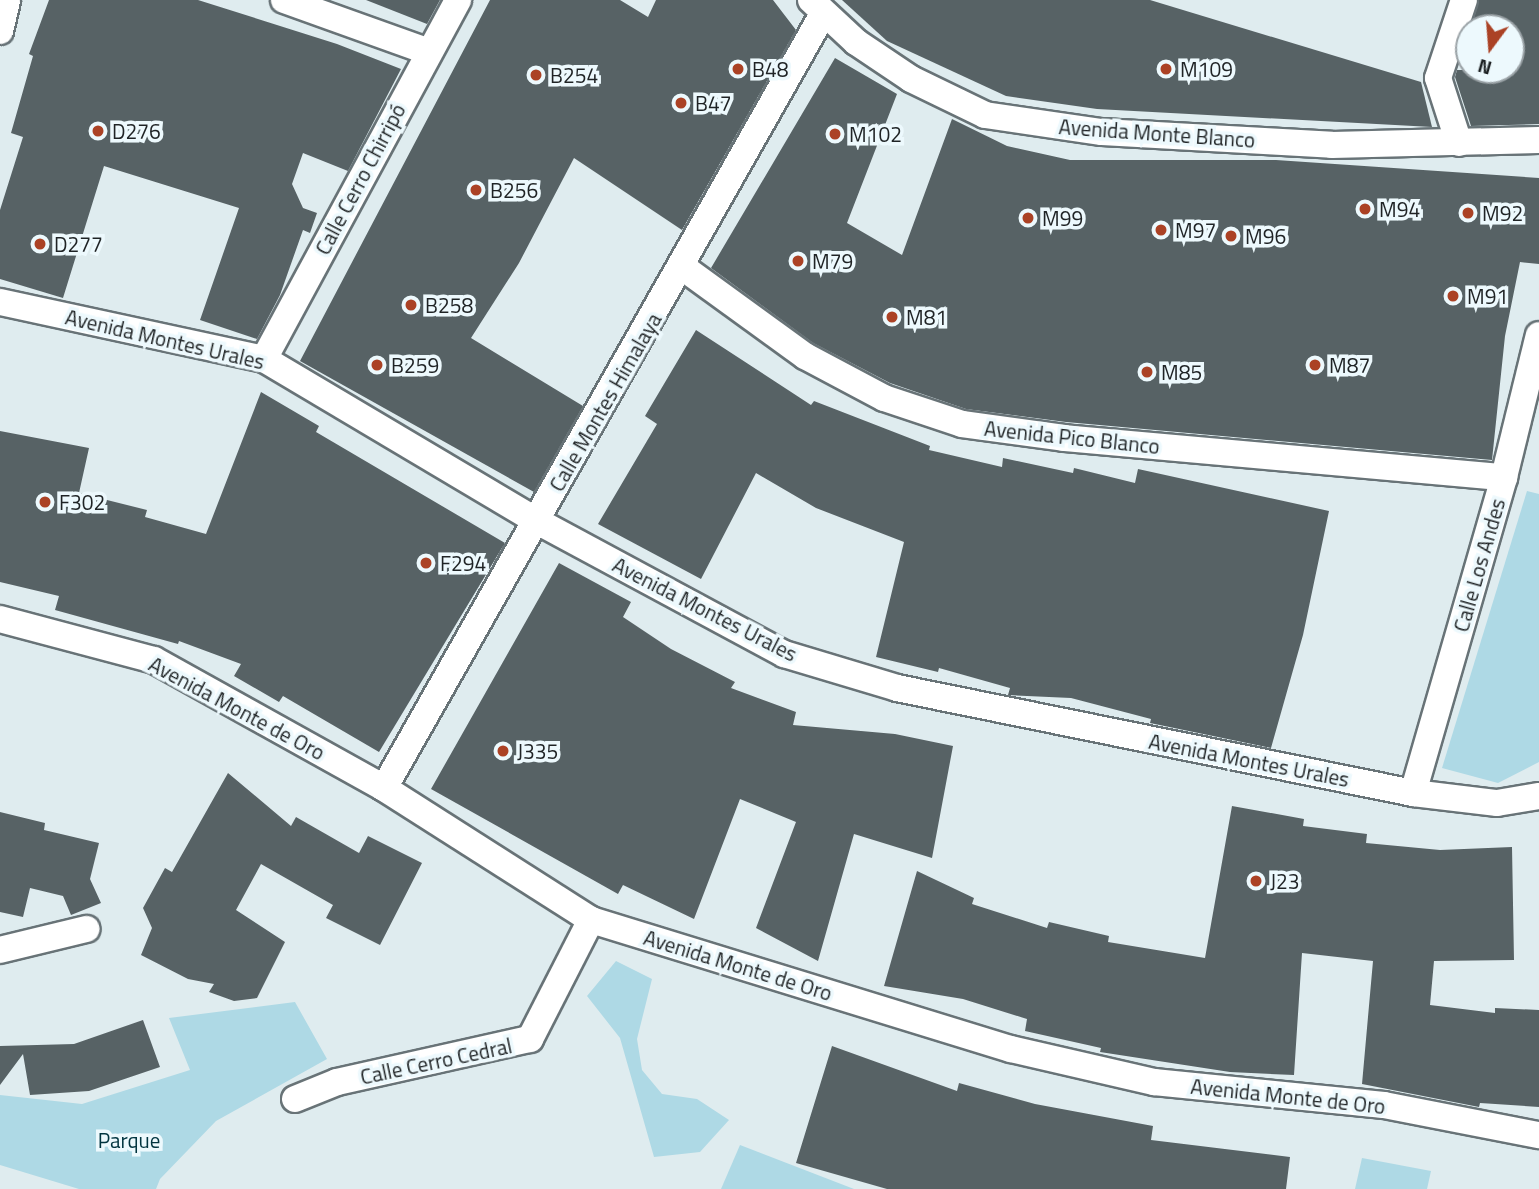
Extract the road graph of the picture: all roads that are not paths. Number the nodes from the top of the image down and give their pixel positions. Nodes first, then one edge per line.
1 (7, 0) edge
2 (284, 0) edge
3 (458, 0) edge
4 (1464, 0) edge
5 (817, 7) edge
6 (0, 31) edge
7 (429, 52) junction
8 (1539, 140) edge
9 (1459, 143) junction
10 (681, 266) junction
11 (0, 302) edge
12 (1539, 335) edge
13 (264, 359) junction
14 (1504, 477) junction
15 (537, 521) junction
16 (0, 619) edge
17 (384, 788) junction
18 (1413, 793) junction
19 (1539, 796) edge
20 (591, 920) junction
21 (86, 929) dead end
22 (0, 950) edge
23 (295, 1099) dead end
24 (1539, 1135) edge

1 - 6 street
2 - 7 street
3 - 7 street, Calle Cerro Chirripó
4 - 9 street
5 - 9 street, Avenida Monte Blanco
5 - 10 street, Calle Montes Himalaya
7 - 13 street, Calle Cerro Chirripó
8 - 9 street, Avenida Monte Blanco
10 - 14 street, Avenida Pico Blanco
10 - 15 street, Calle Montes Himalaya
11 - 13 street, Avenida Montes Urales
12 - 14 street, Calle Los Andes
13 - 15 street, Avenida Montes Urales
14 - 18 street, Calle Los Andes
15 - 17 street, Calle Montes Himalaya
15 - 18 street, Avenida Montes Urales
16 - 17 street, Avenida Monte de Oro
17 - 20 street, Avenida Monte de Oro
18 - 19 street, Avenida Montes Urales
20 - 23 street, Calle Cerro Cedral
20 - 24 street, Avenida Monte de Oro
21 - 22 street

